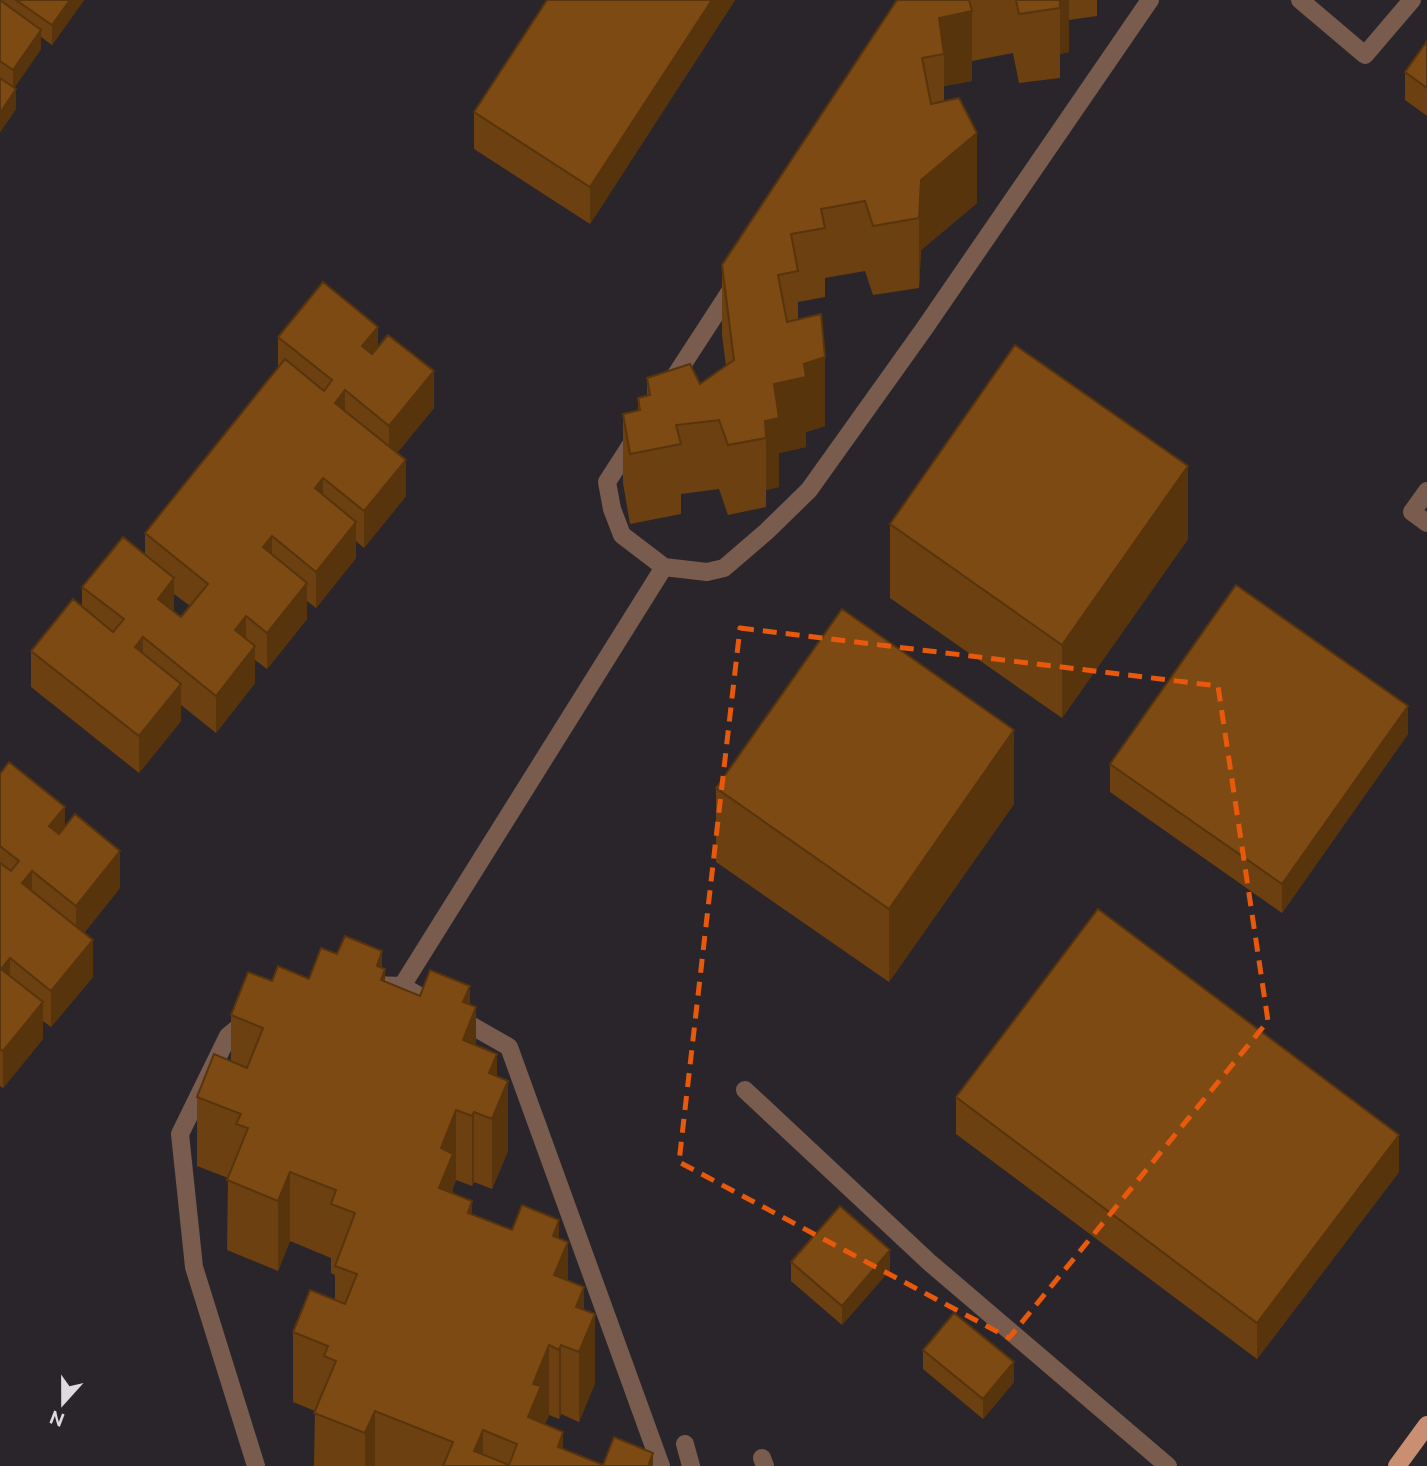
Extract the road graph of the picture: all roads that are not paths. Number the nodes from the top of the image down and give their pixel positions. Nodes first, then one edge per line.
1 (1150, 0) edge
2 (1300, 0) edge
3 (1412, 0) edge
4 (741, 275) edge
5 (659, 402) edge
6 (644, 425) edge
7 (1427, 491) edge
8 (1427, 523) edge
9 (664, 567) junction
10 (354, 984) edge
11 (402, 986) junction
12 (266, 1006) edge
13 (745, 1090) dead end
14 (1427, 1425) edge
15 (685, 1444) dead end
16 (256, 1466) edge
17 (661, 1466) edge
18 (691, 1466) edge
19 (1168, 1466) edge
20 (1397, 1466) edge

1 - 9 street
2 - 3 street
4 - 5 street
6 - 9 street
7 - 8 street
9 - 11 street
10 - 11 street
11 - 17 street
12 - 16 street
13 - 19 street
14 - 20 main road
15 - 18 street

